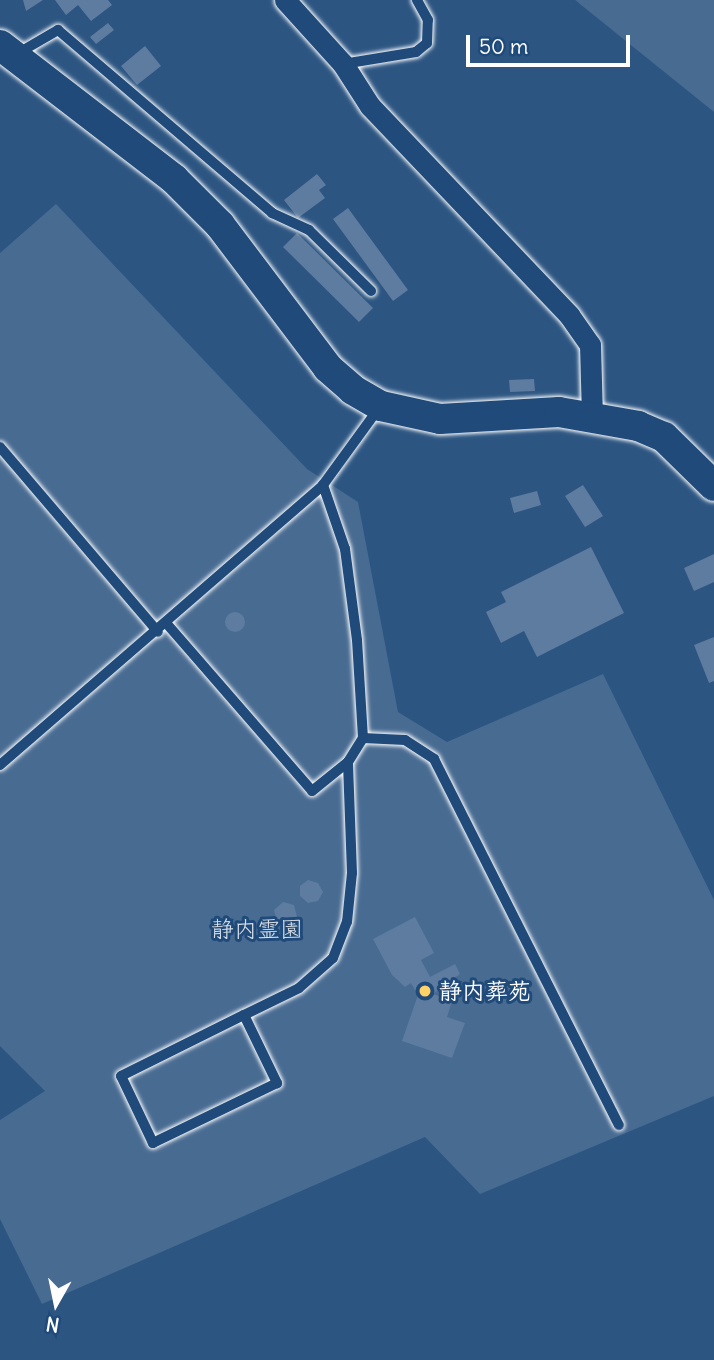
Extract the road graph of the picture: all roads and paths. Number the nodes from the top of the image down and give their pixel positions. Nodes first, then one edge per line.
1 (285, 0) edge
2 (417, 0) edge
3 (6, 51) edge
4 (343, 64) junction
5 (371, 291) dead end
6 (381, 406) junction
7 (592, 416) junction
8 (0, 447) edge
9 (323, 485) junction
10 (714, 486) edge
11 (163, 628) junction
12 (363, 738) junction
13 (348, 762) junction
14 (0, 765) edge
15 (244, 1015) junction
16 (619, 1125) dead end

1 - 4 street
2 - 4 lane
3 - 5 lane
3 - 6 street
4 - 7 street
6 - 7 street
6 - 9 lane
7 - 10 street
8 - 11 lane
9 - 11 lane
9 - 12 lane
11 - 13 lane
11 - 14 lane
12 - 13 lane
12 - 16 lane
13 - 15 lane
15 - 15 lane

